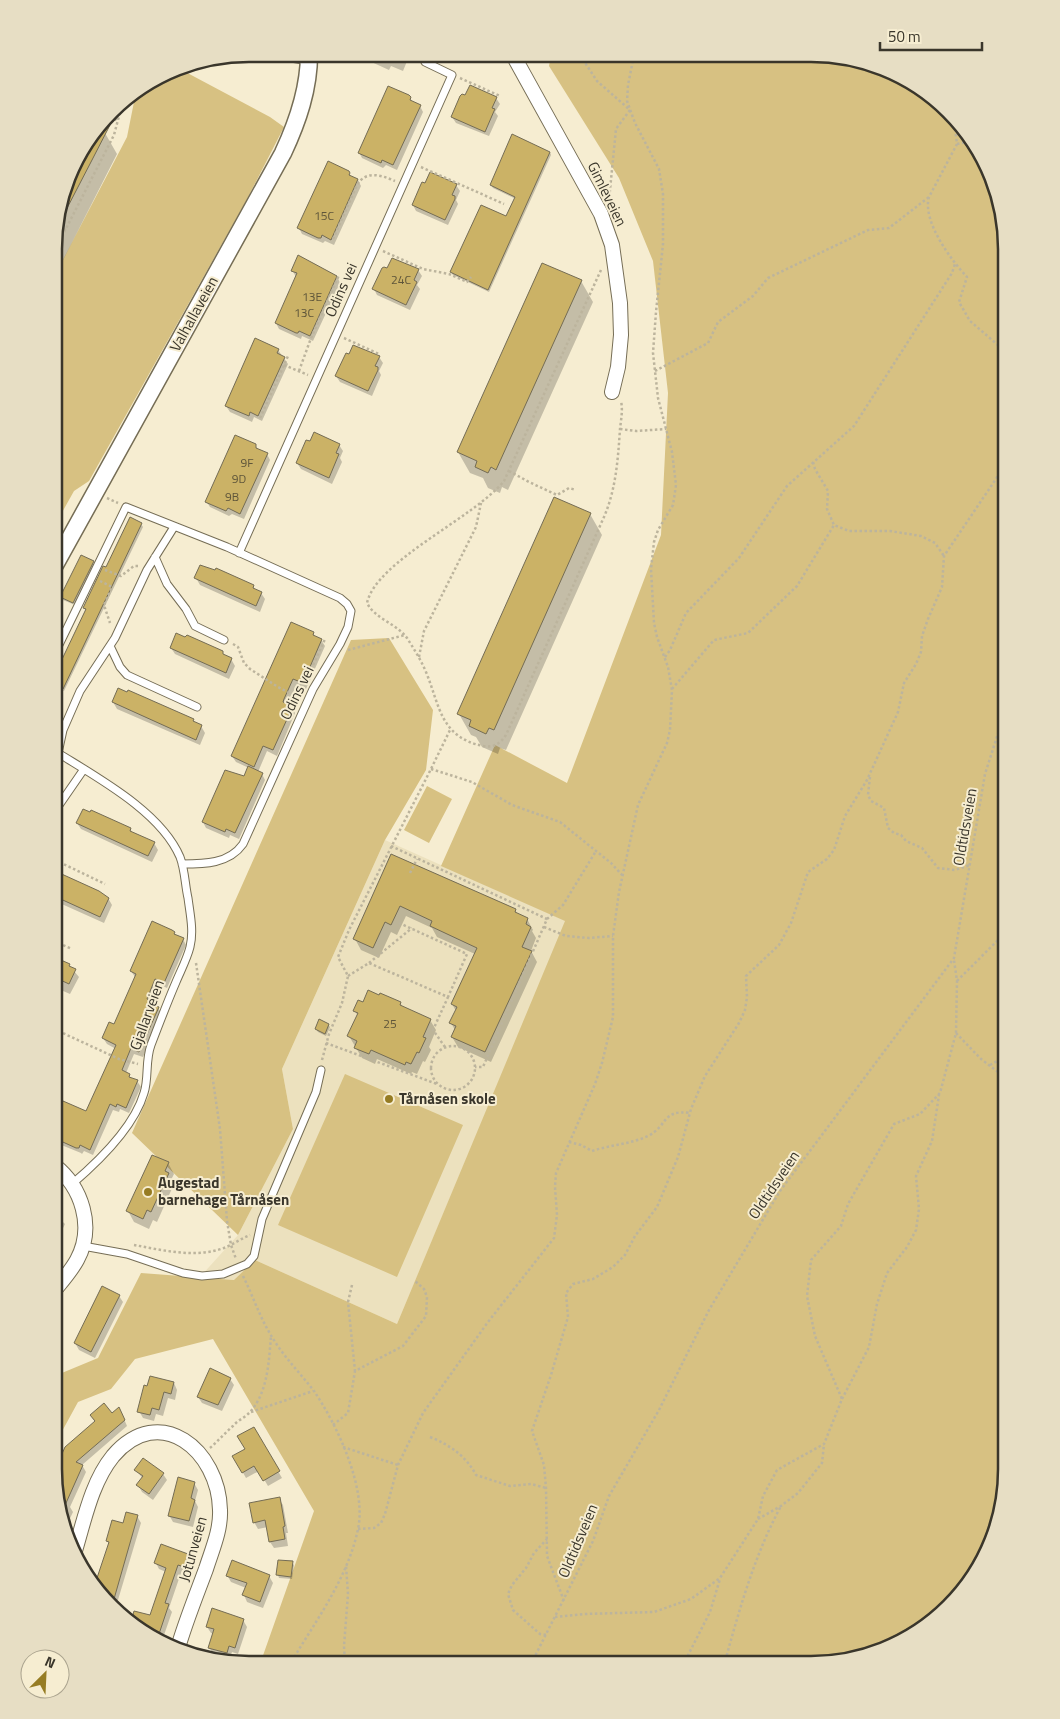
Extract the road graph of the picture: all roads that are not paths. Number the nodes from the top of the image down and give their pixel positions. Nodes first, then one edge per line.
1 (308, 62) edge
2 (425, 62) edge
3 (517, 62) edge
4 (612, 392) road end
5 (174, 527) junction
6 (62, 552) edge
7 (239, 553) junction
8 (155, 557) junction
9 (62, 639) edge
10 (224, 640) road end
11 (110, 646) junction
12 (197, 707) dead end
13 (62, 735) edge
14 (62, 755) edge
15 (84, 769) junction
16 (62, 801) edge
17 (182, 864) junction
18 (321, 1070) road end
19 (62, 1173) edge
20 (72, 1184) junction
21 (83, 1246) junction
22 (62, 1281) edge
23 (78, 1543) edge
24 (180, 1643) edge

1 - 6 street, Valhallaveien
2 - 7 lane, Odins vei
3 - 4 street, Gimleveien
5 - 7 lane, Odins vei
5 - 8 lane
5 - 9 lane, Odins vei
7 - 17 lane, Odins vei
8 - 10 lane
8 - 11 lane
11 - 12 lane
11 - 13 lane, Gjallarveien
14 - 15 lane, Gjallarveien
15 - 16 lane
15 - 17 lane, Gjallarveien
17 - 20 lane, Gjallarveien
18 - 21 lane
19 - 20 street
20 - 21 street
21 - 22 street
23 - 24 street, Jotunveien

